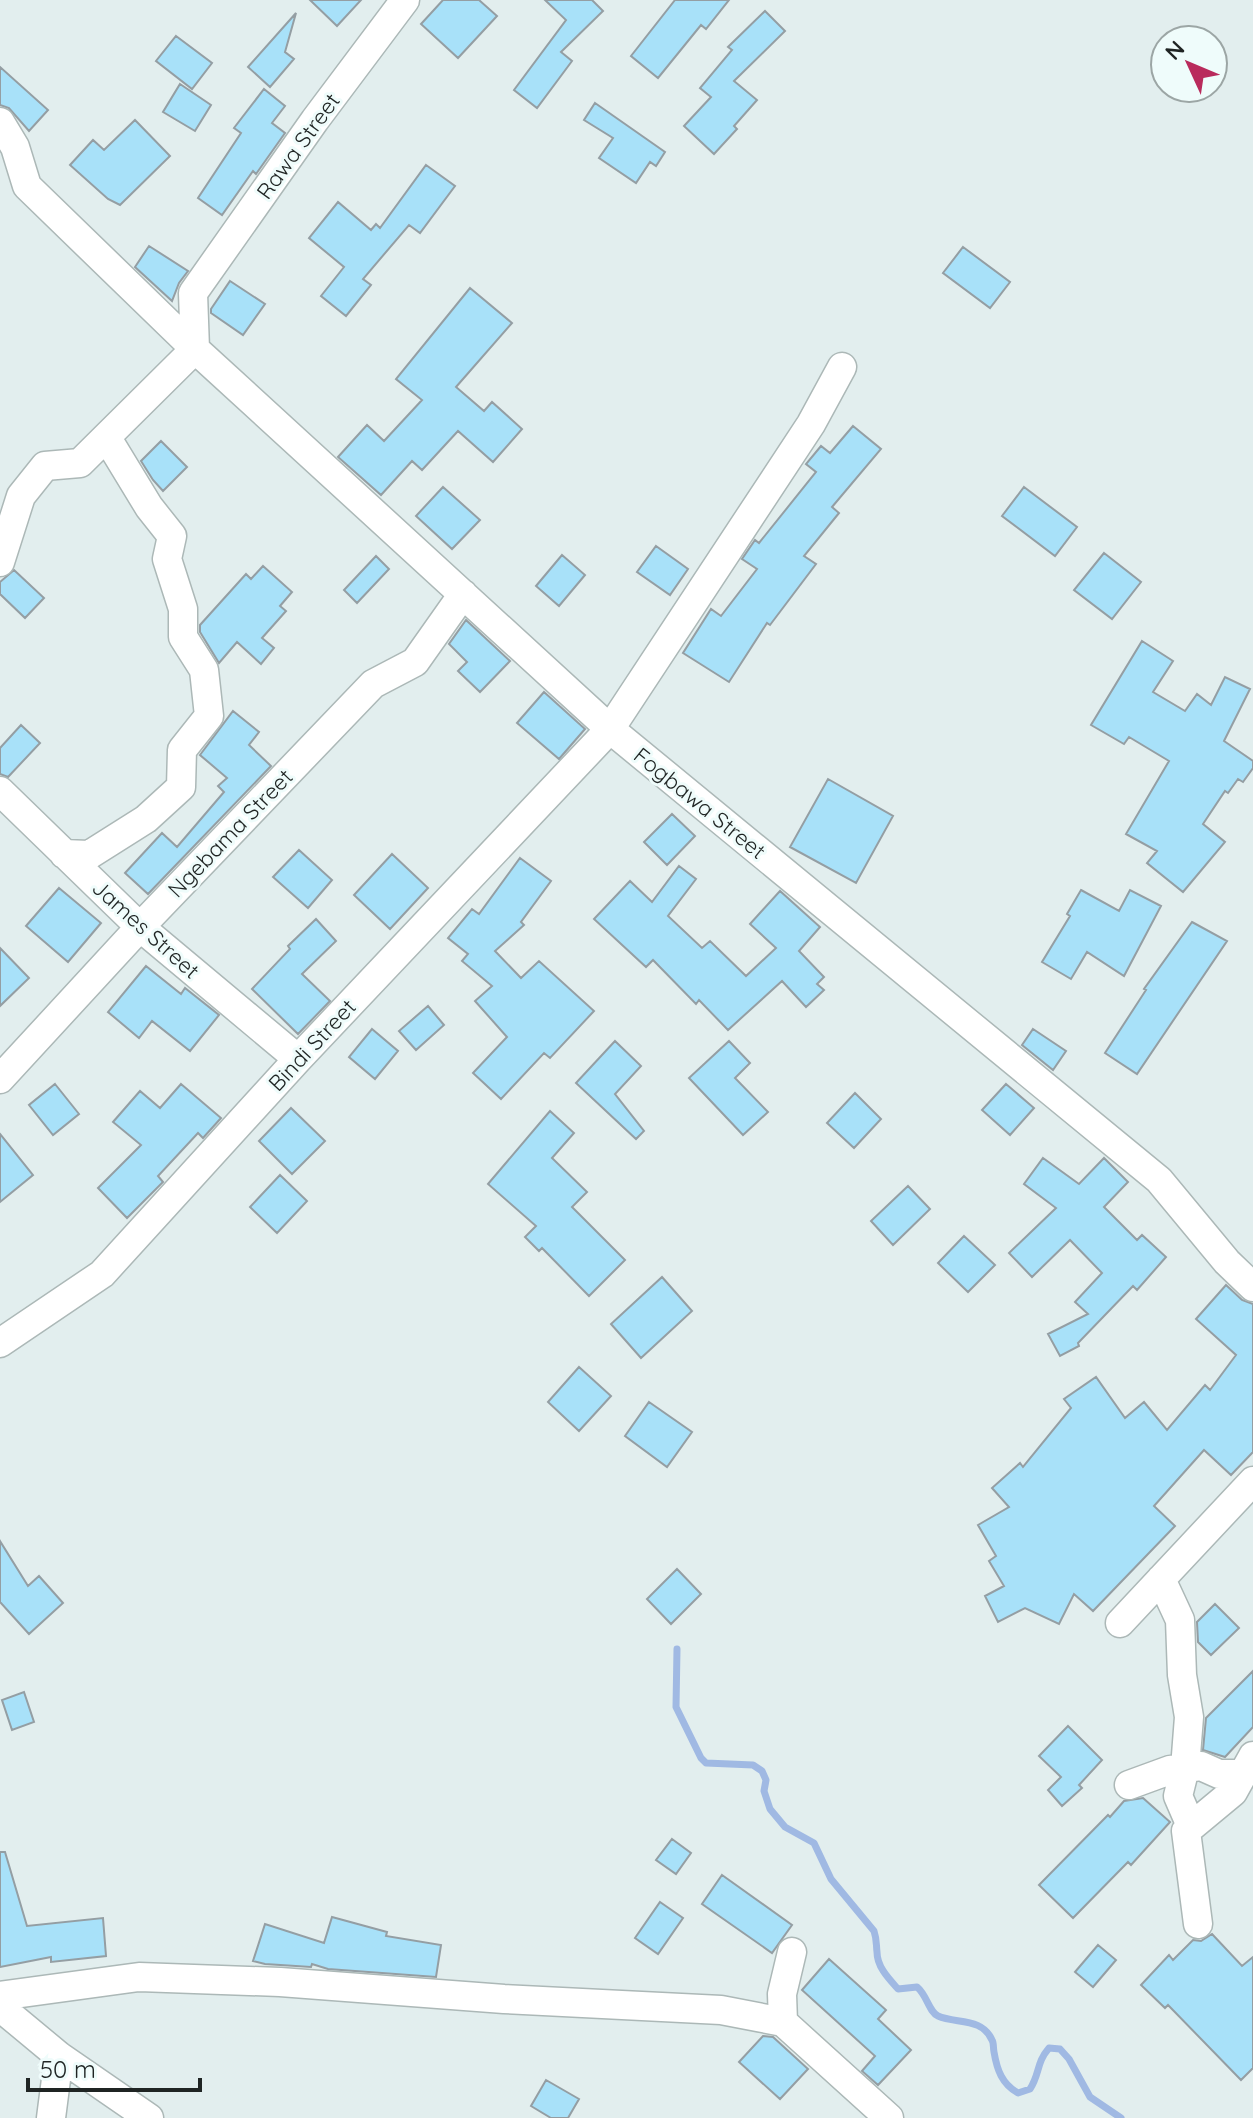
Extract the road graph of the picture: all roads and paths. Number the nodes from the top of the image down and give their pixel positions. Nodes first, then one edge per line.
1 (405, 0) edge
2 (0, 122) edge
3 (195, 349) junction
4 (842, 367) dead end
5 (107, 438) junction
6 (0, 562) edge
7 (463, 594) junction
8 (610, 729) junction
9 (0, 791) edge
10 (64, 854) junction
11 (140, 927) junction
12 (298, 1059) junction
13 (0, 1079) edge
14 (1253, 1287) edge
15 (0, 1343) edge
16 (1253, 1481) edge
17 (1161, 1579) junction
18 (1120, 1623) dead end
19 (1248, 1765) edge
20 (1185, 1768) junction
21 (1129, 1785) dead end
22 (1191, 1826) junction
23 (1198, 1924) dead end
24 (792, 1952) dead end
25 (0, 1996) edge
26 (0, 2007) edge
27 (783, 2022) junction
28 (59, 2056) junction
29 (51, 2118) edge
30 (149, 2118) edge
31 (889, 2118) edge

1 - 3 street, Rawa Street
2 - 3 street, Fogbawa Street
3 - 5 street
3 - 7 street, Fogbawa Street
4 - 8 street, Bindi Street
5 - 6 street
5 - 10 street
7 - 8 street, Fogbawa Street
7 - 11 street, Ngebama Street
8 - 12 street, Bindi Street
8 - 14 street, Fogbawa Street
9 - 10 street, James Street
10 - 11 street, James Street
11 - 12 street, James Street
11 - 13 street, Ngebama Street
12 - 15 street, Bindi Street
16 - 17 street
17 - 18 street
17 - 20 street
19 - 20 street
19 - 22 street
20 - 21 street
20 - 22 street
22 - 23 street
24 - 27 street
25 - 27 street
26 - 28 street
27 - 31 street
28 - 29 street
28 - 30 street

